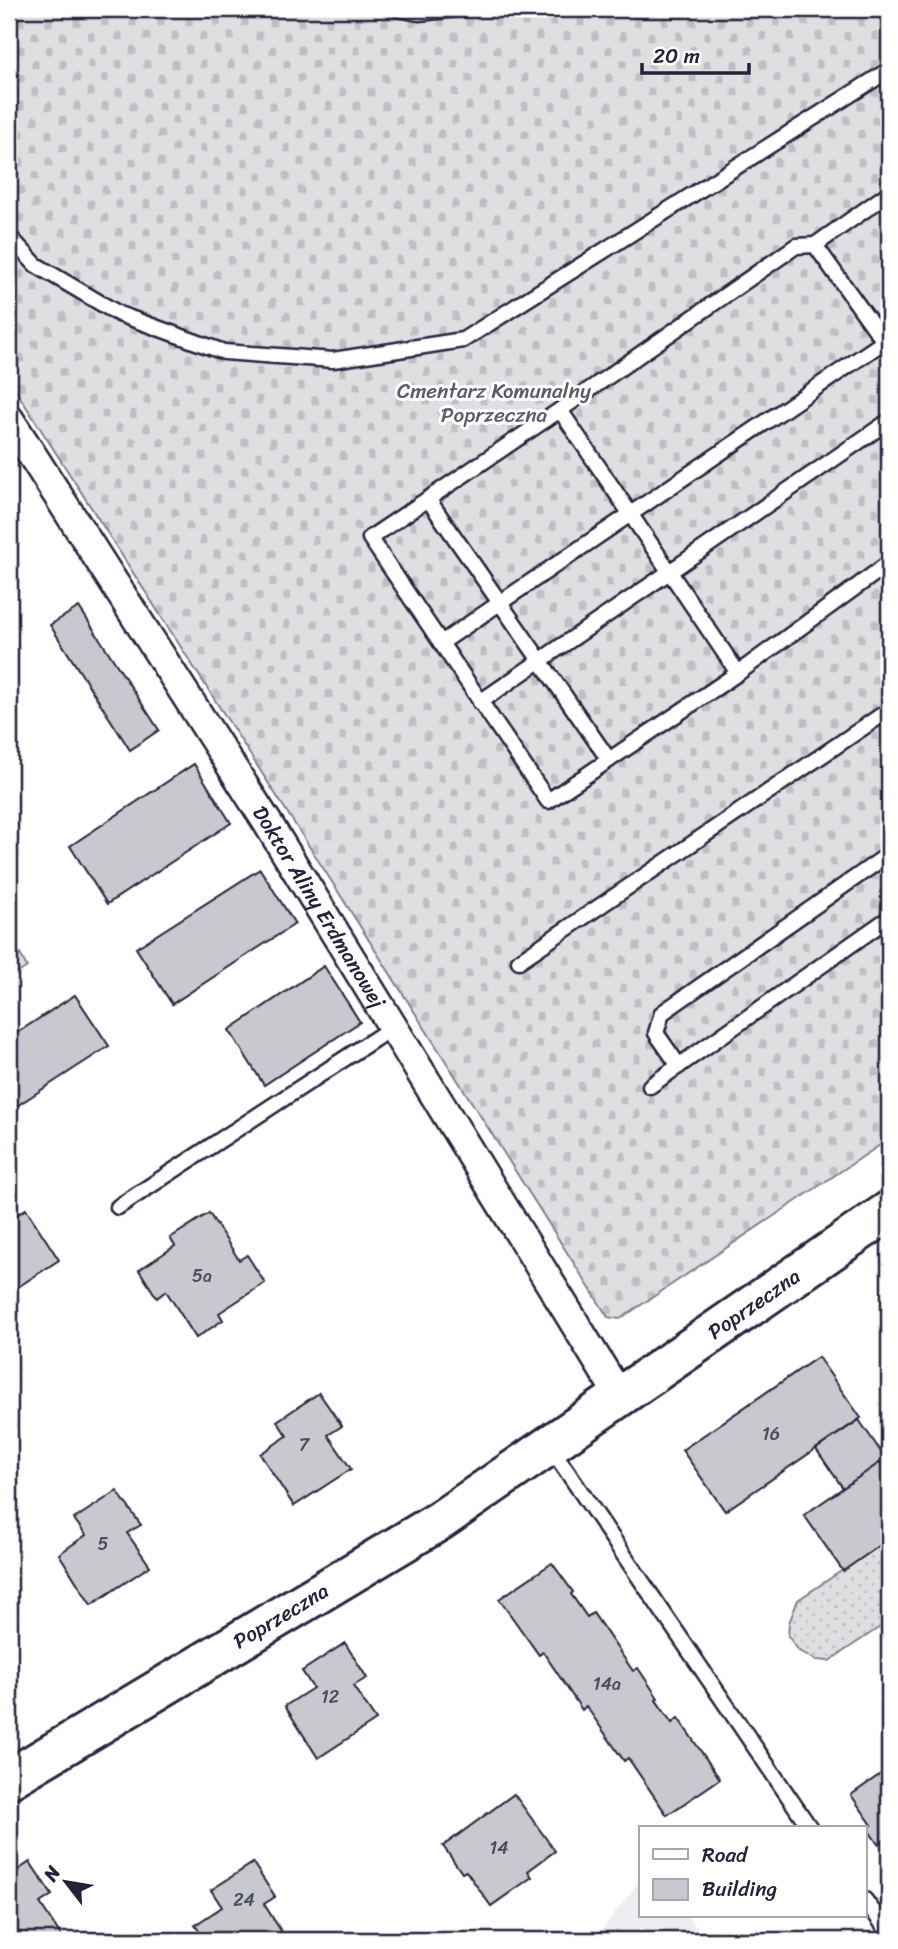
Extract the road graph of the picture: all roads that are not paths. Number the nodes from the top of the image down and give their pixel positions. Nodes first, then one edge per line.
1 (398, 9) edge
2 (458, 9) edge
3 (889, 70) edge
4 (889, 193) edge
5 (9, 236) edge
6 (815, 245) junction
7 (23, 252) junction
8 (9, 261) edge
9 (888, 343) edge
10 (560, 410) junction
11 (9, 419) edge
12 (889, 421) edge
13 (428, 499) junction
14 (631, 514) junction
15 (889, 563) edge
16 (669, 571) junction
17 (500, 603) junction
18 (441, 643) junction
19 (540, 660) junction
20 (738, 673) junction
21 (481, 702) junction
22 (889, 710) edge
23 (608, 760) junction
24 (889, 854) edge
25 (889, 918) edge
26 (519, 961) dead end
27 (393, 1027) junction
28 (679, 1066) junction
29 (650, 1086) dead end
30 (118, 1207) dead end
31 (889, 1212) edge
32 (620, 1398) junction
33 (548, 1445) junction
34 (9, 1779) edge
35 (809, 1826) edge
36 (866, 1901) edge
37 (889, 1933) edge

1 - 2 lane
3 - 7 lane
4 - 6 lane
5 - 7 lane
6 - 9 lane
6 - 10 lane
7 - 8 lane
9 - 14 lane
10 - 13 lane
10 - 14 lane
11 - 27 street, Doktor Aliny Erdmanowej
12 - 16 lane
13 - 17 lane
13 - 18 lane
14 - 16 lane
14 - 17 lane
15 - 20 lane
16 - 19 lane
16 - 20 lane
17 - 18 lane
17 - 19 lane
18 - 21 lane
19 - 21 lane
19 - 23 lane
20 - 23 lane
21 - 23 lane
22 - 26 lane
24 - 28 lane
25 - 28 lane
27 - 30 lane
27 - 32 street, Doktor Aliny Erdmanowej
28 - 29 lane
31 - 32 street, Poprzeczna
32 - 33 street, Poprzeczna
33 - 34 street, Poprzeczna
33 - 35 lane
36 - 37 lane

